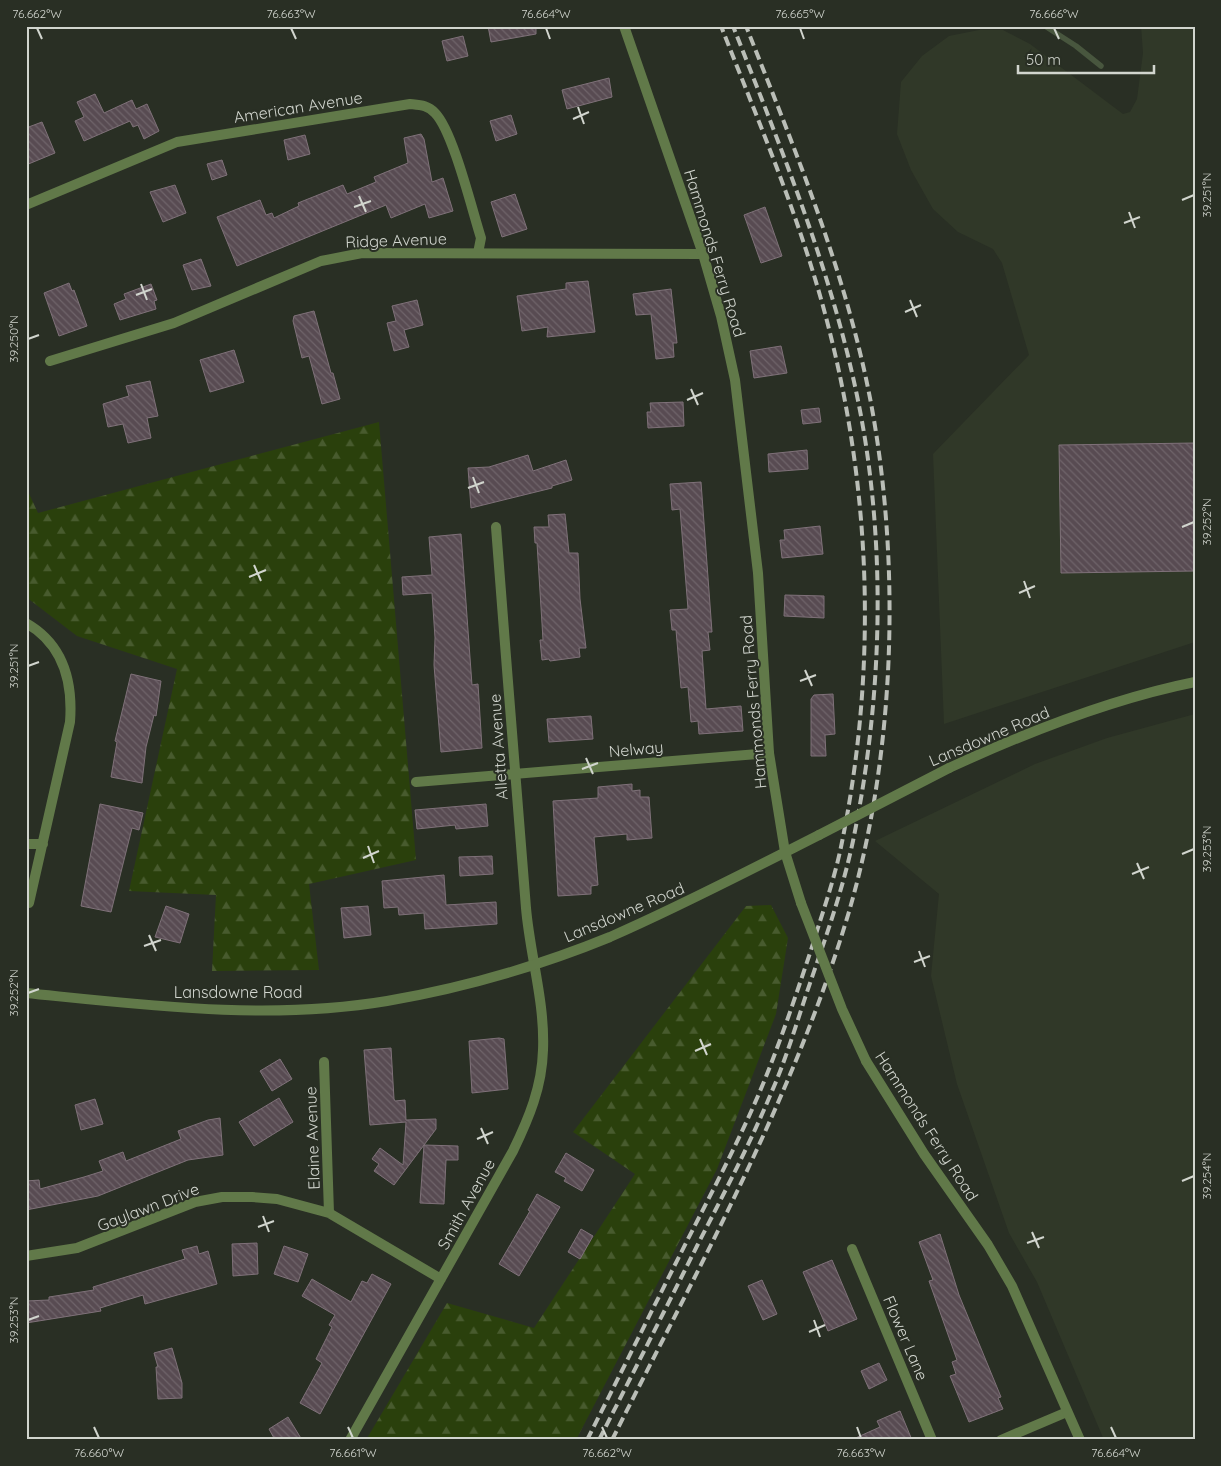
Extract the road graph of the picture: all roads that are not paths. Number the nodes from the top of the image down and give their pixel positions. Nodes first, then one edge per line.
1 (624, 26) edge
2 (26, 205) edge
3 (478, 253) junction
4 (703, 254) junction
5 (50, 361) dead end
6 (496, 526) dead end
7 (26, 623) edge
8 (1195, 682) edge
9 (769, 753) junction
10 (514, 774) junction
11 (416, 782) dead end
12 (26, 844) edge
13 (43, 844) junction
14 (785, 852) junction
15 (29, 903) dead end
16 (535, 965) junction
17 (26, 993) edge
18 (324, 1062) dead end
19 (329, 1212) junction
20 (852, 1249) dead end
21 (26, 1256) edge
22 (441, 1279) junction
23 (1067, 1412) junction
24 (350, 1440) edge
25 (932, 1440) edge
26 (1001, 1440) edge
27 (1080, 1440) edge

1 - 4 street, Hammonds Ferry Road
2 - 3 street, American Avenue
3 - 4 street, Ridge Avenue
3 - 5 street, Ridge Avenue
4 - 9 street, Hammonds Ferry Road
6 - 10 street, Alletta Avenue
7 - 13 street
8 - 14 street, Lansdowne Road, bridge
9 - 10 street, Nelway
9 - 14 street, Hammonds Ferry Road
10 - 11 street, Nelway
10 - 16 street, Alletta Avenue
12 - 13 street
13 - 15 street
14 - 16 street, Lansdowne Road
14 - 23 street, Hammonds Ferry Road, bridge
16 - 17 street, Lansdowne Road
16 - 22 street, Smith Avenue
18 - 19 street, Elaine Avenue
19 - 21 street, Gaylawn Drive
19 - 22 street, Gaylawn Drive
20 - 25 street, Flower Lane
22 - 24 street, Smith Avenue
23 - 26 street
23 - 27 street, Hammonds Ferry Road

